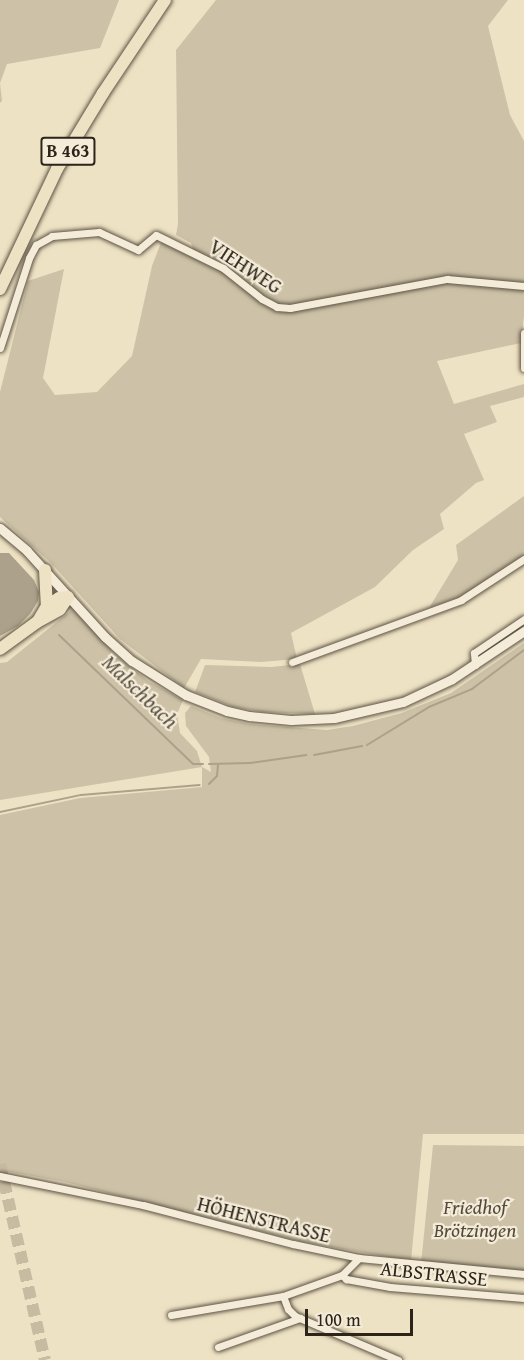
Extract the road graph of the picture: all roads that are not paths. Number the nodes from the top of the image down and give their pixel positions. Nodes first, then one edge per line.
1 (165, 0) edge
2 (524, 286) edge
3 (0, 289) edge
4 (524, 333) edge
5 (0, 348) edge
6 (524, 368) edge
7 (0, 528) edge
8 (524, 560) edge
9 (45, 570) junction
10 (68, 597) junction
11 (47, 606) junction
12 (524, 619) edge
13 (37, 622) junction
14 (524, 631) edge
15 (0, 649) edge
16 (292, 662) dead end
17 (475, 665) junction
18 (0, 1176) edge
19 (359, 1258) junction
20 (524, 1274) edge
21 (342, 1275) junction
22 (283, 1296) junction
23 (524, 1298) edge
24 (171, 1316) dead end
25 (300, 1318) junction
26 (218, 1347) dead end
27 (398, 1360) edge

1 - 3 highway, B 463
2 - 5 street, VIEHWEG
4 - 6 street
7 - 9 main road
8 - 16 street
9 - 10 main road
9 - 11 highway
10 - 11 highway
10 - 13 highway
10 - 17 main road
11 - 13 highway
12 - 17 street
13 - 15 highway
14 - 17 main road
18 - 19 street, HÖHENSTRASSE
19 - 20 street, HÖHENSTRASSE
19 - 21 street
21 - 22 street
21 - 23 street, ALBSTRASSE
22 - 24 street
22 - 25 street
25 - 26 street
25 - 27 street

